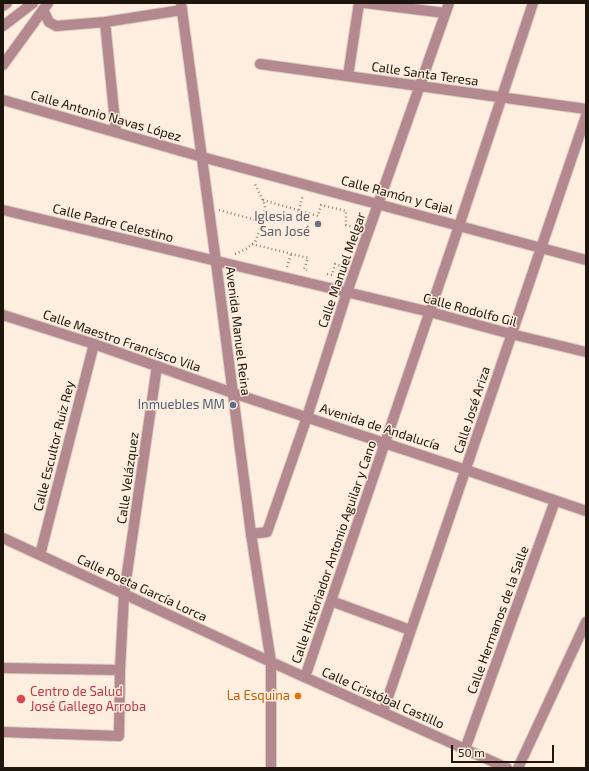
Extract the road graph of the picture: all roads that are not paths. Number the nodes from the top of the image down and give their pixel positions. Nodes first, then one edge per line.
1 (7, 3) edge
2 (33, 3) edge
3 (359, 3) edge
4 (365, 3) edge
5 (449, 3) edge
6 (533, 3) edge
7 (3, 6) edge
8 (46, 6) edge
9 (181, 7) edge
10 (445, 13) junction
11 (105, 22) junction
12 (3, 26) edge
13 (260, 64) dead end
14 (3, 65) edge
15 (348, 76) junction
16 (420, 86) junction
17 (501, 97) junction
18 (3, 100) edge
19 (586, 109) edge
20 (586, 116) edge
21 (116, 132) junction
22 (202, 156) junction
23 (379, 204) junction
24 (3, 210) edge
25 (459, 226) junction
26 (541, 248) junction
27 (586, 260) edge
28 (216, 262) junction
29 (347, 292) junction
30 (430, 312) junction
31 (3, 315) edge
32 (511, 334) junction
33 (94, 344) junction
34 (586, 352) edge
35 (157, 366) junction
36 (233, 393) junction
37 (307, 417) junction
38 (385, 443) junction
39 (466, 470) junction
40 (555, 501) junction
41 (586, 511) edge
42 (251, 534) junction
43 (3, 538) edge
44 (40, 555) junction
45 (124, 594) junction
46 (331, 601) junction
47 (586, 622) edge
48 (410, 630) junction
49 (270, 662) junction
50 (3, 668) edge
51 (120, 670) junction
52 (305, 677) junction
53 (383, 712) junction
54 (3, 732) edge
55 (465, 749) junction
56 (271, 768) edge
57 (507, 768) edge
58 (518, 768) edge

1 - 7 street
2 - 12 street
3 - 15 street
4 - 10 street
5 - 10 street, Calle Manuel Melgar
6 - 17 street, Calle Historiador Antonio Aguilar y Cano
8 - 11 street
8 - 14 street
9 - 11 street
9 - 22 street, Avenida Manuel Reina
10 - 16 street, Calle Manuel Melgar
11 - 21 street
13 - 15 street, Calle Santa Teresa
15 - 16 street, Calle Santa Teresa
16 - 17 street, Calle Santa Teresa
16 - 23 street, Calle Manuel Melgar
17 - 19 street, Calle Santa Teresa
17 - 25 street, Calle Historiador Antonio Aguilar y Cano
18 - 21 street, Calle Antonio Navas López
20 - 26 street, Calle José Ariza
21 - 22 street, Calle Antonio Navas López
22 - 23 street, Calle Ramón y Cajal
22 - 28 street, Avenida Manuel Reina
23 - 25 street, Calle Ramón y Cajal
23 - 29 street, Calle Manuel Melgar
24 - 28 street, Calle Padre Celestino
25 - 26 street, Calle Ramón y Cajal
25 - 30 street, Calle Historiador Antonio Aguilar y Cano
26 - 27 street, Calle Ramón y Cajal
26 - 32 street, Calle José Ariza
28 - 29 street, Calle Padre Celestino
28 - 36 street, Avenida Manuel Reina
29 - 30 street, Calle Rodolfo Gil
29 - 37 street, Calle Manuel Melgar
30 - 32 street, Calle Rodolfo Gil
30 - 38 street, Calle Historiador Antonio Aguilar y Cano
31 - 33 street, Calle Maestro Francisco Vila
32 - 34 street, Calle Rodolfo Gil
32 - 39 street, Calle José Ariza
33 - 35 street, Calle Maestro Francisco Vila
33 - 44 street, Calle Escultor Ruiz Rey
35 - 36 street, Calle Maestro Francisco Vila
35 - 45 street, Calle Velázquez
36 - 37 street, Avenida de Andalucía
36 - 42 street, Avenida Manuel Reina
37 - 38 street, Avenida de Andalucía
37 - 42 street, Calle Manuel Melgar
38 - 39 street, Avenida de Andalucía
38 - 46 street, Calle Historiador Antonio Aguilar y Cano
39 - 40 street, Avenida de Andalucía
39 - 48 street, Calle José Ariza
40 - 41 street, Avenida de Andalucía
40 - 55 street, Calle Hermanos de la Salle
42 - 49 street, Avenida Manuel Reina
43 - 44 street, Calle Poeta García Lorca
44 - 45 street, Calle Poeta García Lorca
45 - 49 street, Calle Poeta García Lorca
45 - 51 street, Calle Velázquez
46 - 48 street
46 - 52 street, Calle Historiador Antonio Aguilar y Cano
47 - 58 street
48 - 53 street, Calle José Ariza
49 - 52 street, Calle Cristóbal Castillo
49 - 56 street, Avenida Manuel Reina
50 - 51 street
51 - 54 street, Calle Velázquez
52 - 53 street, Calle Cristóbal Castillo
53 - 55 street, Calle Cristóbal Castillo
55 - 57 street, Calle Cristóbal Castillo

